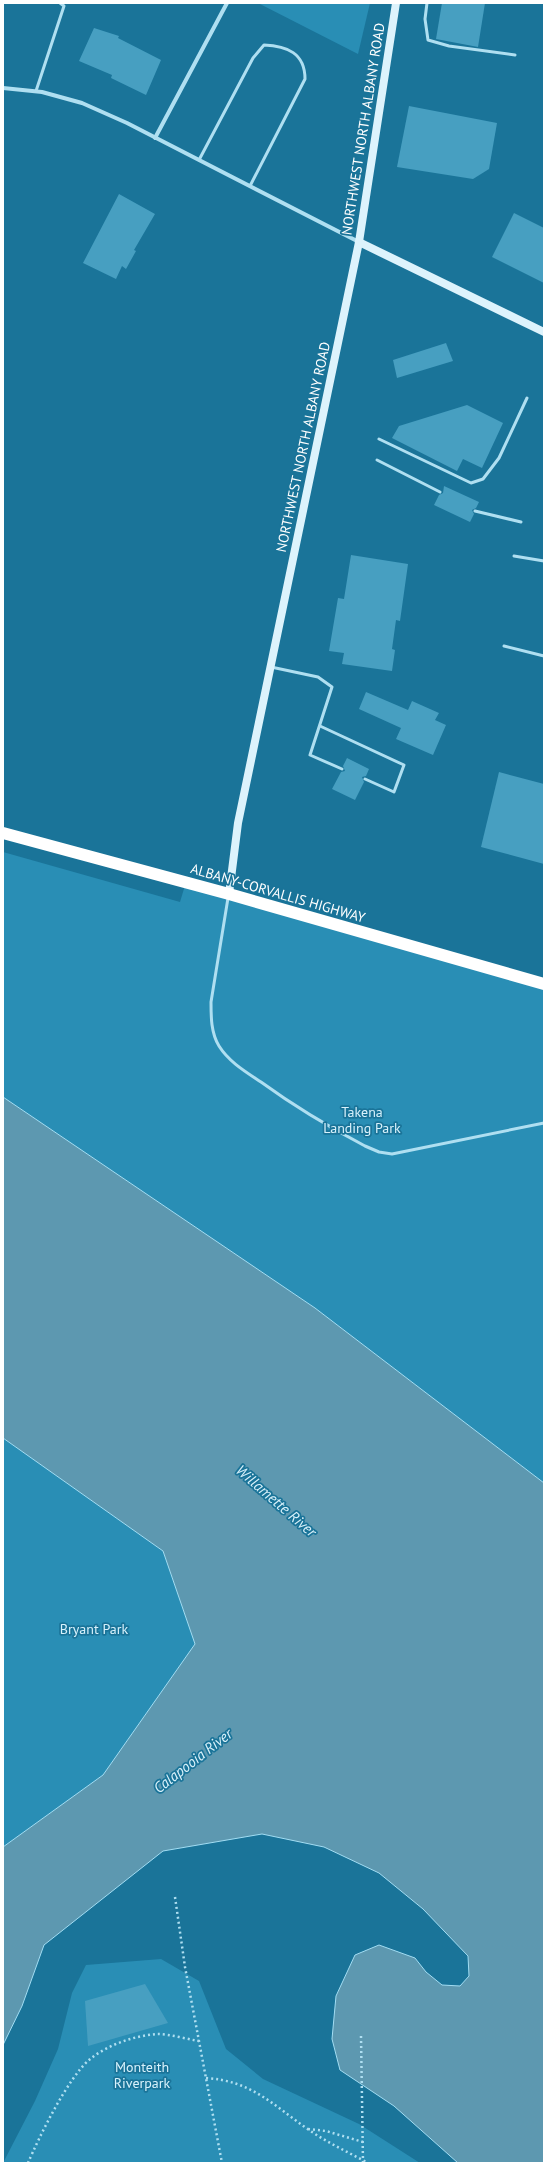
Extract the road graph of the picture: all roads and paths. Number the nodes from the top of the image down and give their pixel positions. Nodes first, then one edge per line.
1 (60, 3) edge
2 (227, 3) edge
3 (396, 3) edge
4 (427, 3) edge
5 (515, 56) dead end
6 (3, 88) edge
7 (36, 91) junction
8 (155, 138) junction
9 (200, 160) junction
10 (250, 186) junction
11 (359, 242) junction
12 (544, 332) edge
13 (527, 398) dead end
14 (379, 440) dead end
15 (377, 460) dead end
16 (440, 492) dead end
17 (475, 510) dead end
18 (521, 522) dead end
19 (514, 556) dead end
20 (544, 561) edge
21 (504, 646) dead end
22 (544, 656) edge
23 (271, 667) junction
24 (320, 726) junction
25 (342, 769) dead end
26 (365, 779) dead end
27 (3, 833) edge
28 (228, 894) junction
29 (544, 984) edge
30 (544, 1123) edge
31 (175, 1897) dead end
32 (360, 2036) dead end
33 (199, 2041) junction
34 (206, 2078) junction
35 (308, 2129) junction
36 (363, 2140) junction
37 (364, 2162) edge
38 (28, 2163) edge
39 (222, 2163) edge
40 (368, 2163) edge

1 - 7 lane
2 - 8 street
3 - 11 main road, NORTHWEST NORTH ALBANY ROAD
4 - 5 lane
6 - 7 street
7 - 8 street
8 - 9 street
9 - 10 street
9 - 10 lane
10 - 11 street
11 - 12 main road
11 - 23 main road, NORTHWEST NORTH ALBANY ROAD
13 - 14 lane
15 - 16 lane
17 - 18 lane
19 - 20 lane
21 - 22 lane
23 - 24 lane
23 - 28 main road, NORTHWEST NORTH ALBANY ROAD
24 - 25 lane
24 - 26 lane
27 - 28 highway, ALBANY-CORVALLIS HIGHWAY
28 - 29 highway, ALBANY-CORVALLIS HIGHWAY
28 - 30 lane
31 - 33 path
32 - 36 path
33 - 34 path
33 - 38 path
34 - 35 path
34 - 39 path
35 - 36 path
35 - 37 path
36 - 37 path
37 - 40 path

